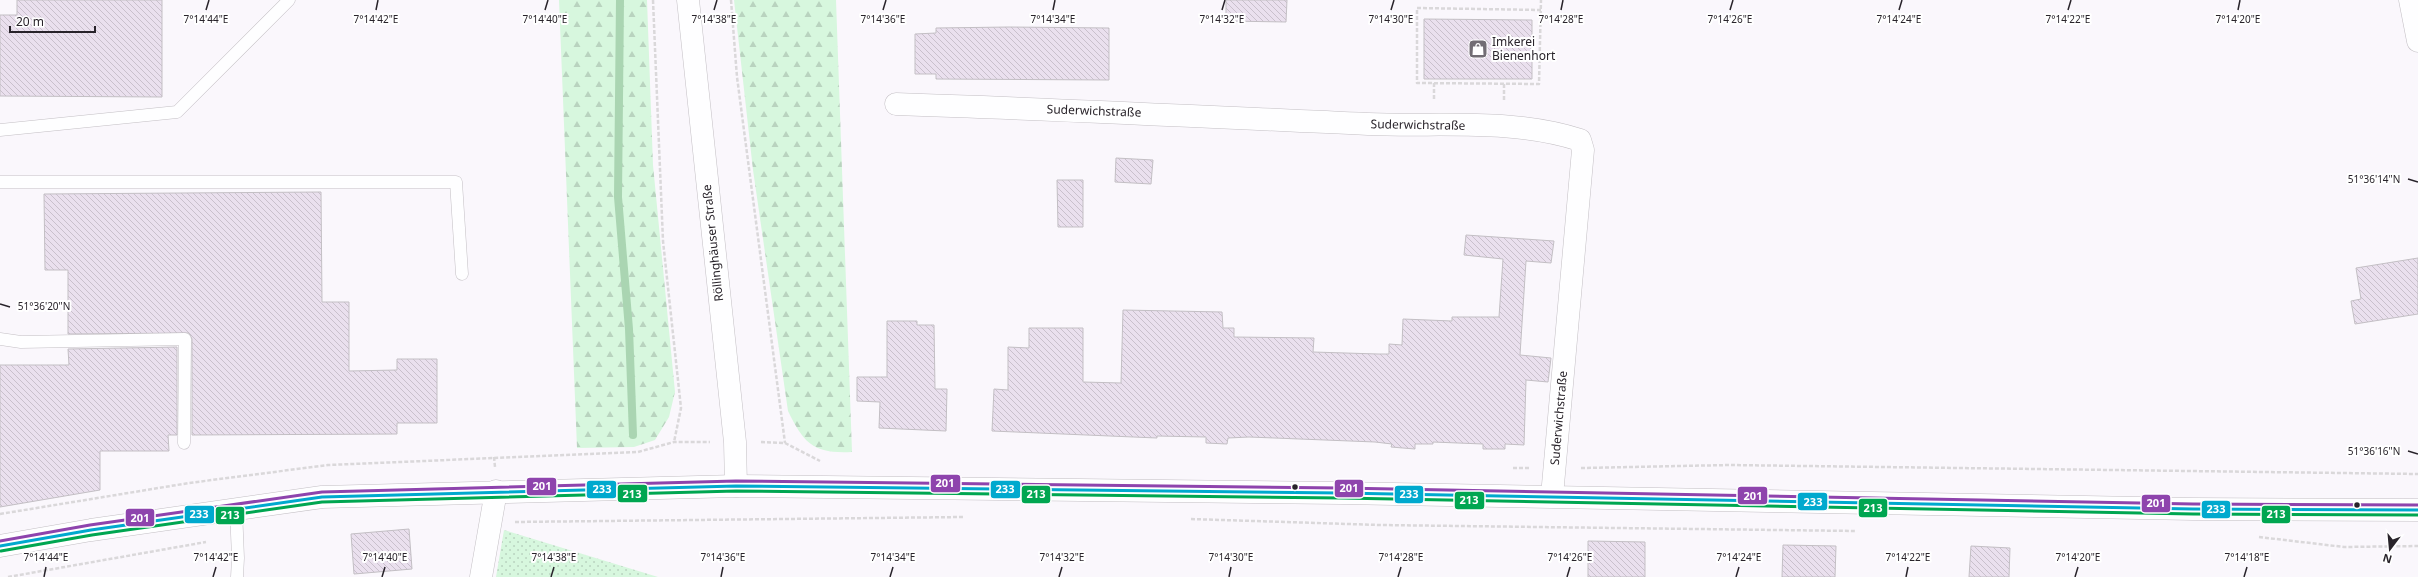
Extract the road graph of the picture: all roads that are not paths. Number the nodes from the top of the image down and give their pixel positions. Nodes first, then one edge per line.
1 (289, 0) edge
2 (688, 0) edge
3 (2410, 0) edge
4 (2418, 41) edge
5 (896, 104) dead end
6 (0, 130) edge
7 (0, 182) edge
8 (462, 274) dead end
9 (0, 339) edge
10 (184, 443) dead end
11 (736, 486) junction
12 (496, 491) junction
13 (1552, 496) junction
14 (236, 509) junction
15 (2418, 510) edge
16 (0, 546) edge
17 (236, 577) edge
18 (481, 577) edge

1 - 6 lane
2 - 11 main road, Röllinghäuser Straße
3 - 4 main road
5 - 13 main road, Suderwichstraße
7 - 8 lane
9 - 10 lane
11 - 12 main road
11 - 13 main road
12 - 14 main road
12 - 18 main road
13 - 15 main road
14 - 16 main road
14 - 17 lane

